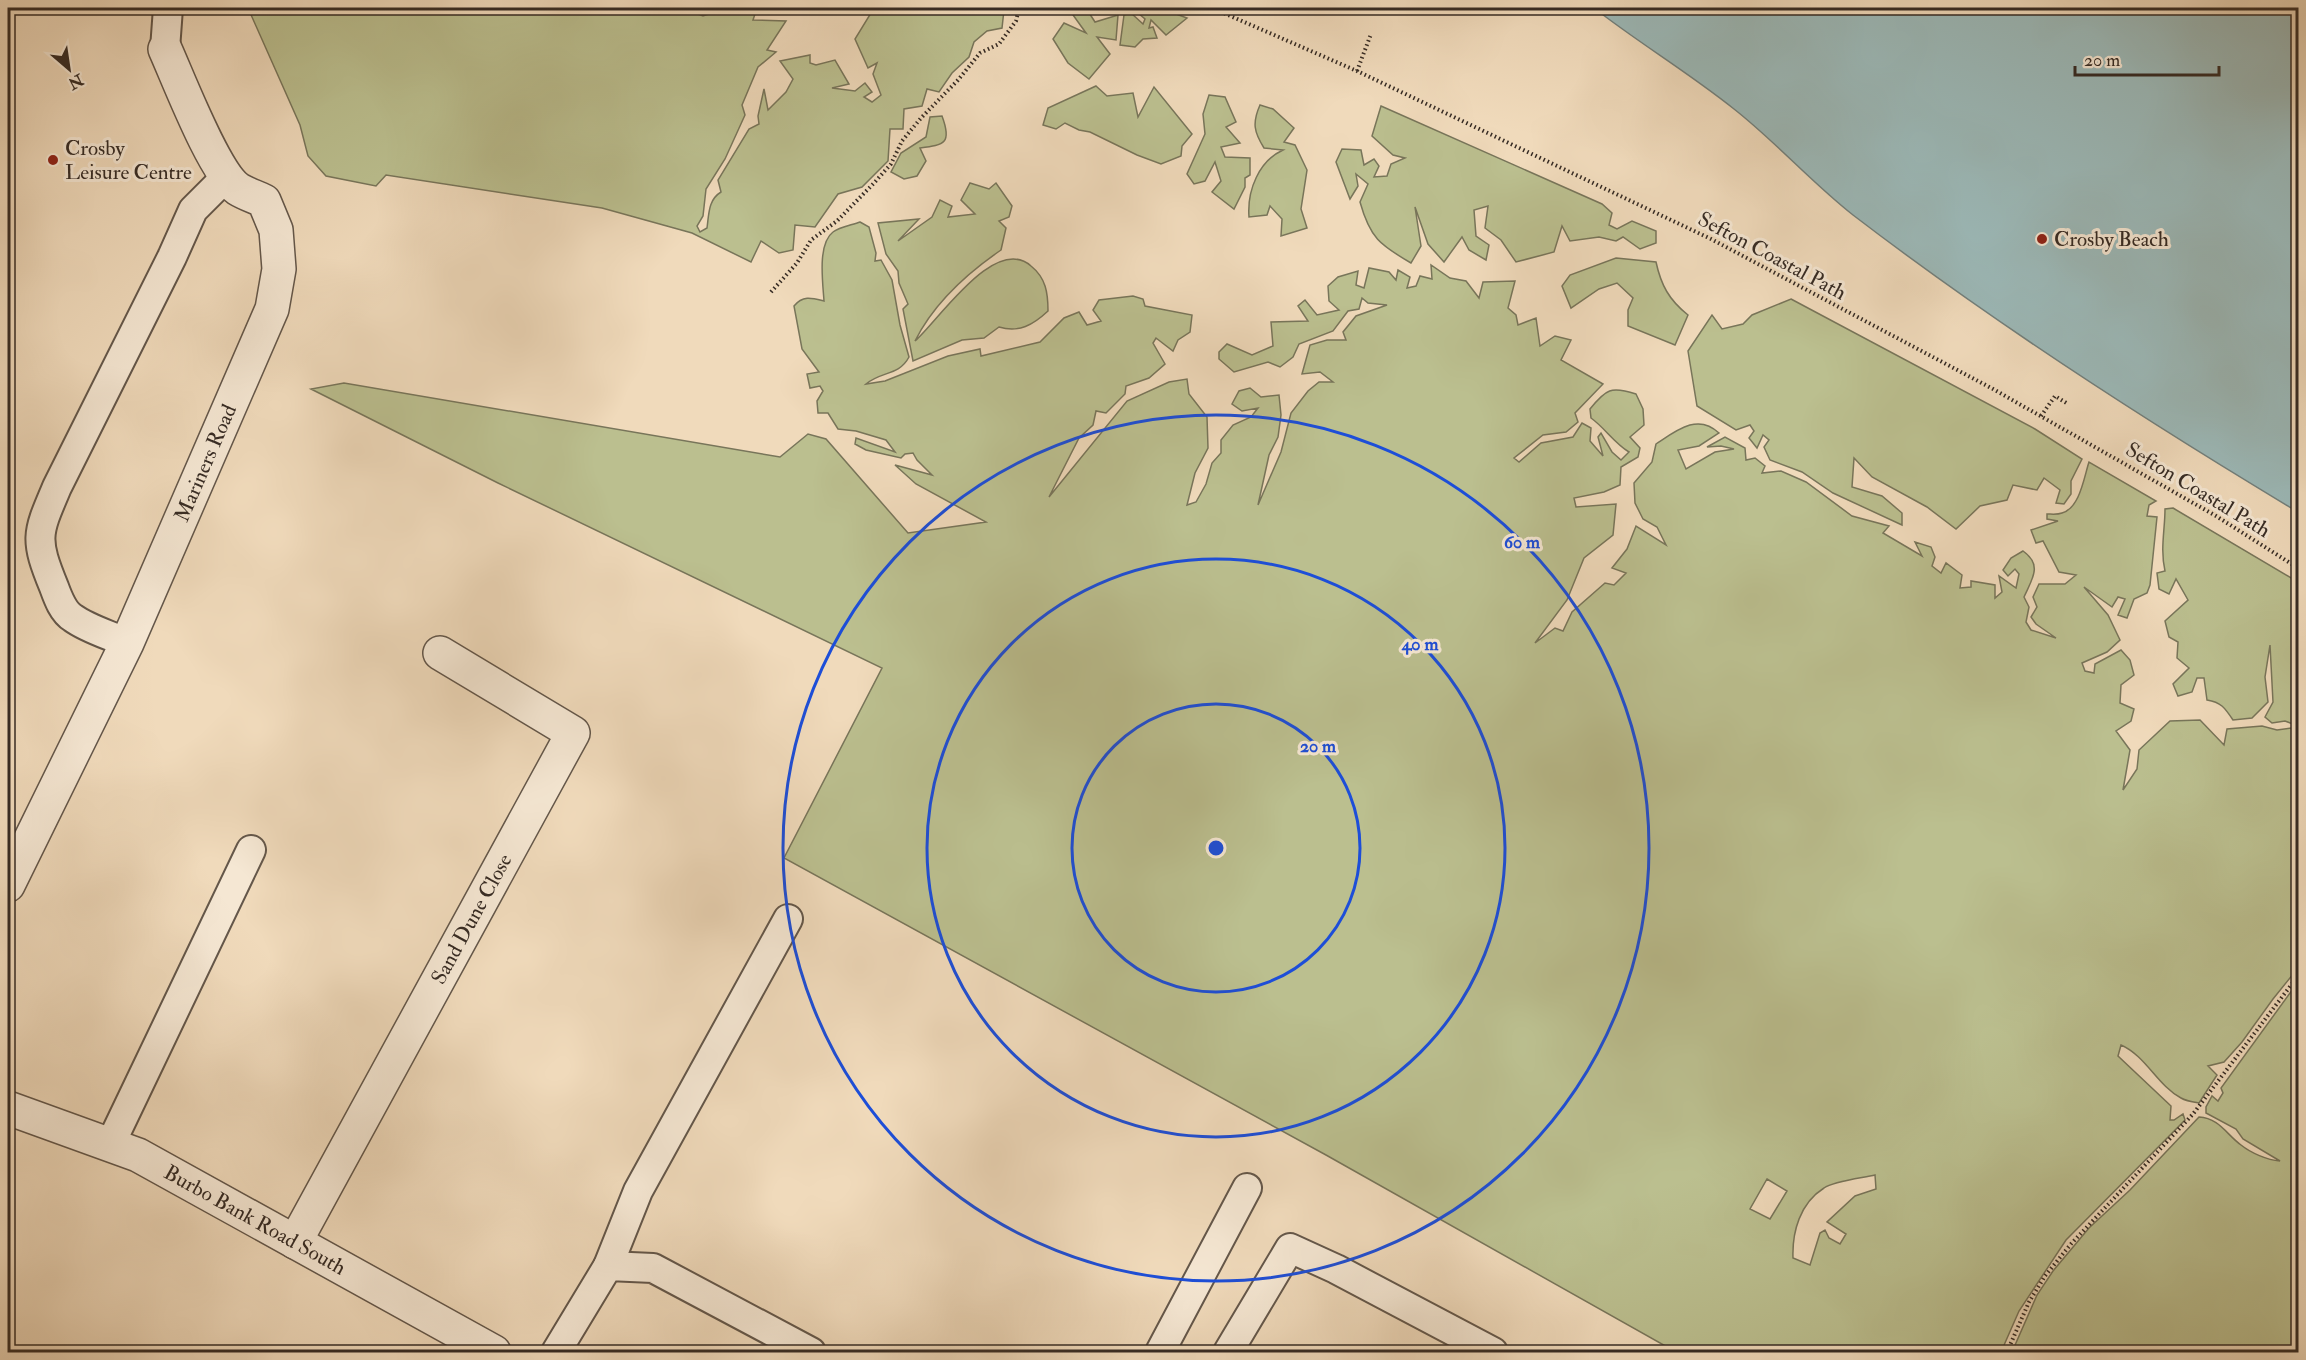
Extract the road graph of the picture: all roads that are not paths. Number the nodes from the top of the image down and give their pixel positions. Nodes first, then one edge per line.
1 (168, 8) edge
2 (165, 49) joint
3 (226, 177) junction
4 (127, 643) junction
5 (440, 653) dead end
6 (251, 850) dead end
7 (8, 885) edge
8 (788, 920) dead end
9 (8, 1108) edge
10 (110, 1145) junction
11 (1247, 1188) dead end
12 (295, 1242) junction
13 (608, 1266) junction
14 (494, 1353) edge
15 (556, 1353) edge
16 (811, 1353) edge
17 (1160, 1353) edge
18 (1228, 1353) edge
19 (1493, 1353) edge

1 - 2 lane
2 - 3 street, Mariners Road
3 - 4 street, Mariners Road
3 - 4 lane
4 - 7 street, Mariners Road
5 - 12 street, Sand Dune Close
6 - 10 lane
8 - 13 lane
9 - 10 street, Burbo Bank Road South
10 - 12 street, Burbo Bank Road South
11 - 17 lane
12 - 14 street, Burbo Bank Road South
13 - 15 lane
13 - 16 lane
18 - 19 lane

